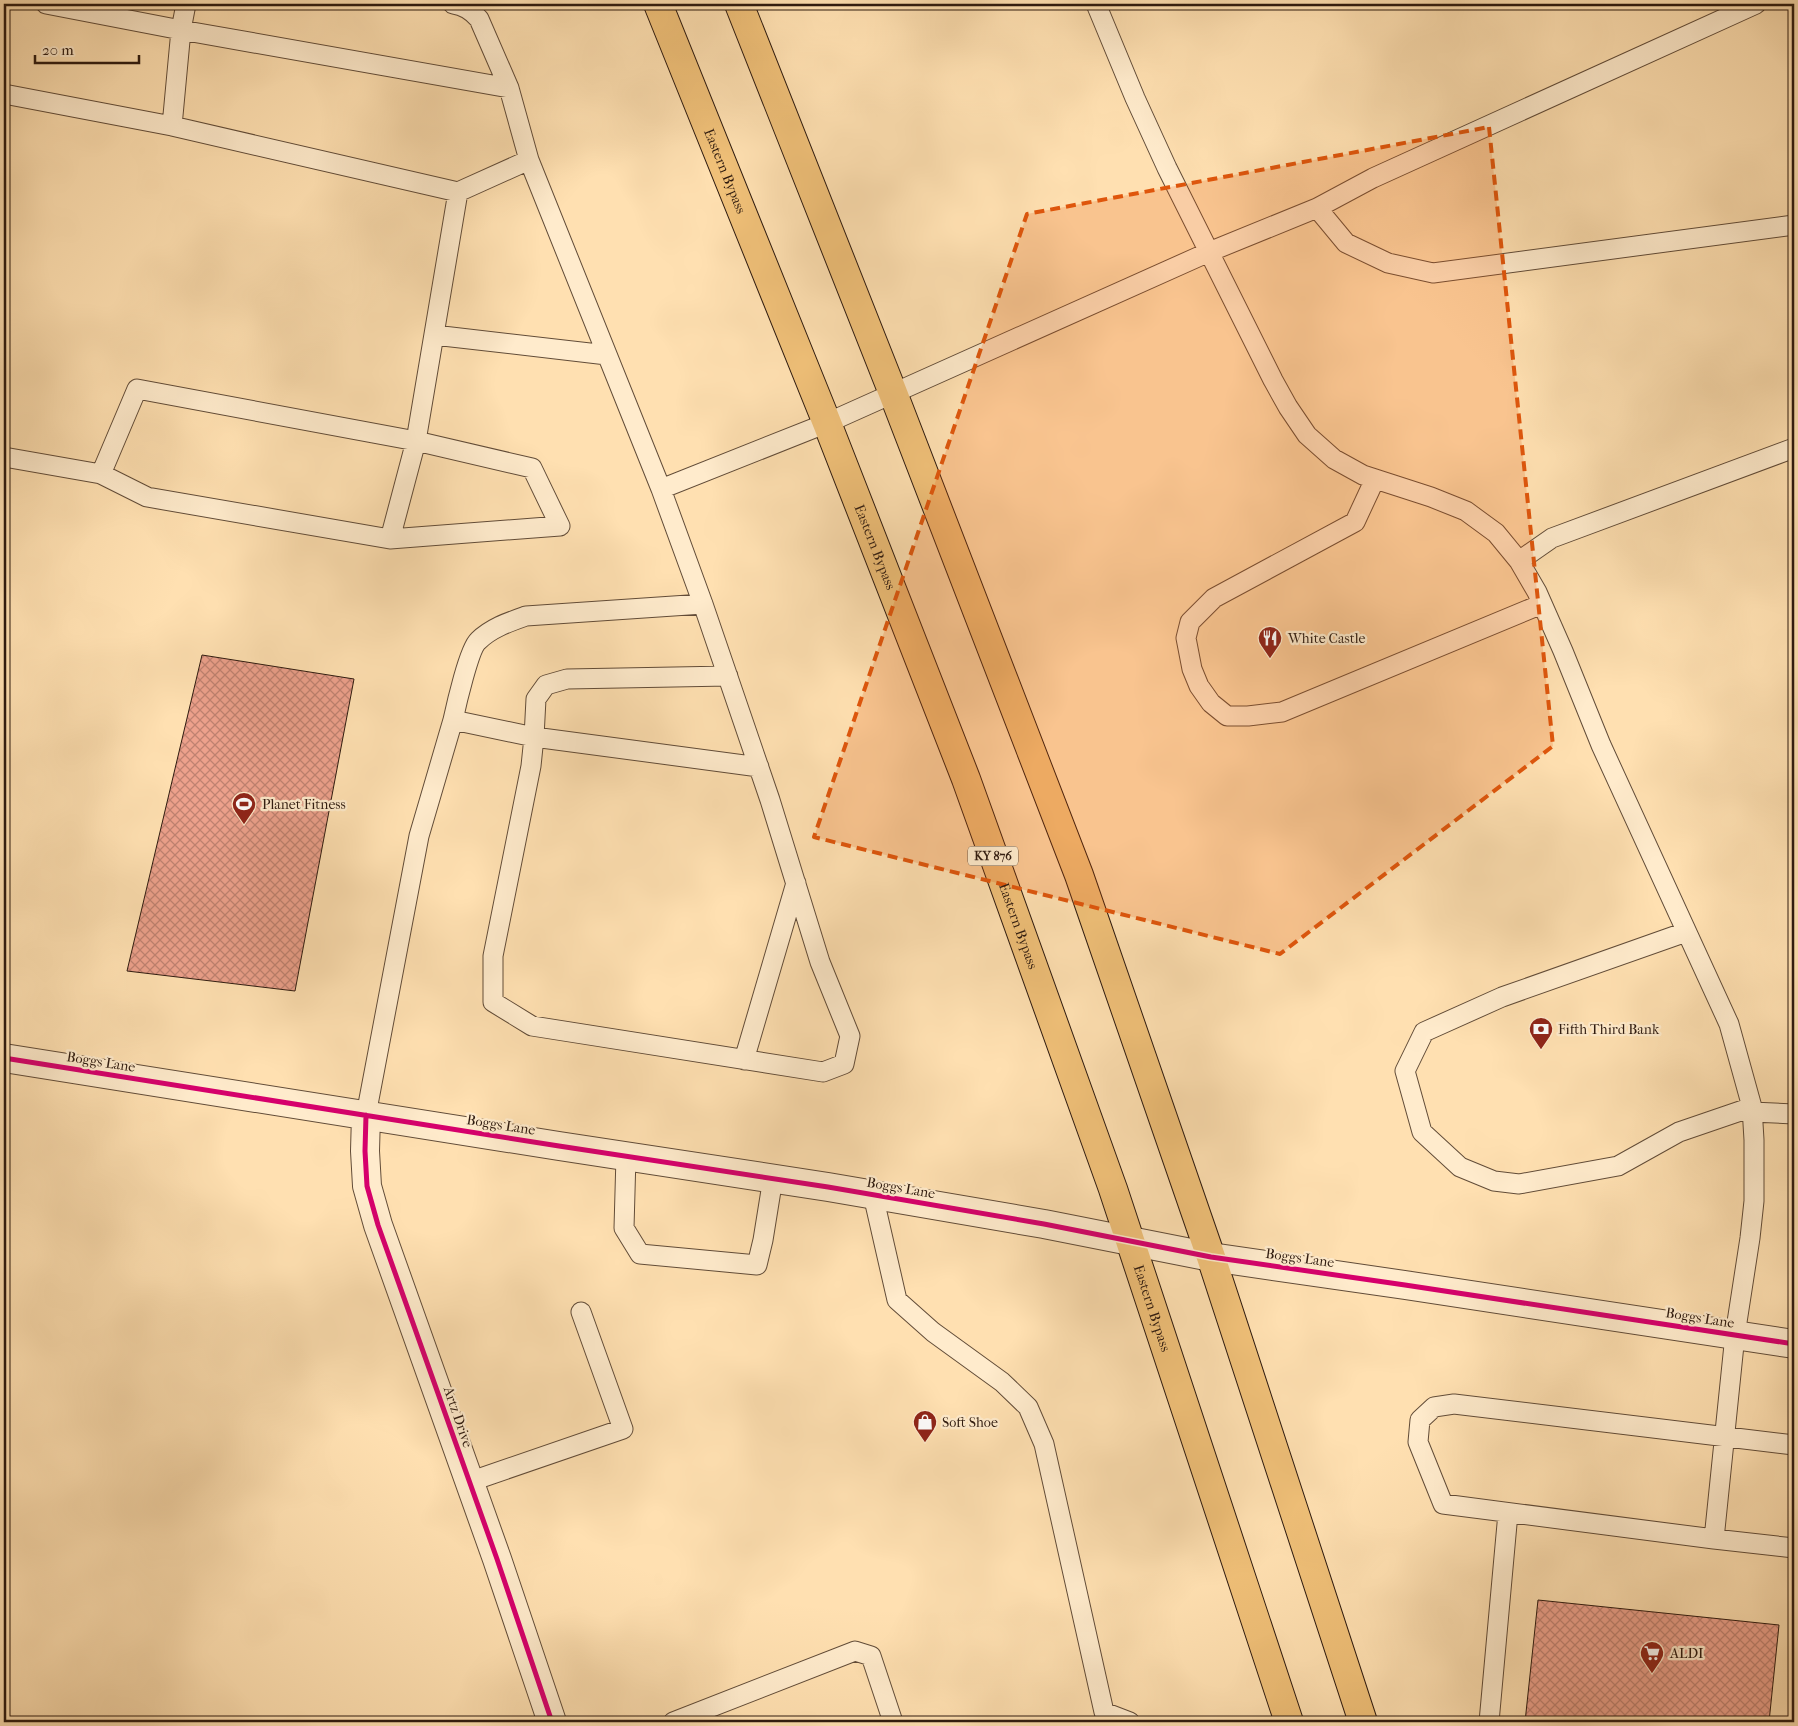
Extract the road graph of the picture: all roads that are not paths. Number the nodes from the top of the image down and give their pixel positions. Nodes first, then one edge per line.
1 (46, 4) edge
2 (186, 4) edge
3 (453, 4) edge
4 (658, 4) edge
5 (739, 4) edge
6 (1096, 4) edge
7 (1756, 4) edge
8 (181, 30) junction
9 (509, 88) junction
10 (4, 94) edge
11 (172, 126) junction
12 (529, 160) junction
13 (458, 192) junction
14 (1317, 208) junction
15 (1794, 225) edge
16 (1209, 252) junction
17 (434, 335) junction
18 (607, 355) junction
19 (893, 393) junction
20 (827, 423) junction
21 (416, 440) junction
22 (1794, 448) edge
23 (4, 458) edge
24 (101, 474) junction
25 (1375, 479) junction
26 (661, 489) junction
27 (390, 539) junction
28 (1519, 561) junction
29 (704, 604) junction
30 (1542, 604) junction
31 (728, 676) junction
32 (453, 720) junction
33 (534, 737) junction
34 (759, 768) junction
35 (796, 883) junction
36 (1686, 932) junction
37 (4, 1058) edge
38 (744, 1060) junction
39 (1752, 1109) junction
40 (1794, 1114) edge
41 (366, 1115) junction
42 (626, 1156) junction
43 (773, 1178) junction
44 (873, 1195) junction
45 (1130, 1241) junction
46 (1211, 1257) junction
47 (581, 1312) dead end
48 (1734, 1335) junction
49 (1794, 1344) edge
50 (1724, 1437) junction
51 (1794, 1445) edge
52 (469, 1482) junction
53 (1508, 1513) junction
54 (1714, 1539) junction
55 (1794, 1548) edge
56 (552, 1722) edge
57 (673, 1722) edge
58 (893, 1722) edge
59 (1130, 1722) edge
60 (1289, 1722) edge
61 (1363, 1722) edge
62 (1489, 1722) edge

1 - 8 lane
2 - 8 lane
3 - 9 lane
4 - 20 main road, Eastern Bypass / KY 876
5 - 19 main road
6 - 16 lane
7 - 14 lane
8 - 9 lane
8 - 11 lane
9 - 12 lane
10 - 11 lane
11 - 13 lane
12 - 13 lane
12 - 18 lane
13 - 17 lane
14 - 15 lane
14 - 16 lane
16 - 19 lane
16 - 25 lane
17 - 18 lane
17 - 21 lane
18 - 26 lane
19 - 20 lane
19 - 46 main road
20 - 26 lane
20 - 45 main road, Eastern Bypass / KY 876
21 - 24 lane
21 - 27 lane
21 - 27 lane
22 - 28 lane
23 - 24 lane
24 - 27 lane
25 - 28 lane
25 - 30 lane
26 - 29 lane
28 - 30 lane
29 - 31 lane
29 - 32 lane
30 - 36 lane
31 - 33 lane
31 - 34 lane
32 - 33 lane
32 - 41 lane
33 - 34 lane
33 - 38 lane
34 - 35 lane
35 - 38 lane
35 - 38 lane
36 - 39 lane
36 - 39 lane
37 - 41 street, Boggs Lane
39 - 40 lane
39 - 48 lane
41 - 42 street, Boggs Lane
41 - 52 street, Artz Drive
42 - 43 street, Boggs Lane
42 - 43 lane
43 - 44 street, Boggs Lane
44 - 45 street, Boggs Lane
44 - 59 lane
45 - 46 street, Boggs Lane
45 - 60 main road, Eastern Bypass / KY 876
46 - 48 street, Boggs Lane
46 - 61 main road
47 - 52 lane
48 - 49 street, Boggs Lane
48 - 50 lane
50 - 51 lane
50 - 53 lane
50 - 54 lane
52 - 56 street, Artz Drive
53 - 54 lane
53 - 62 lane
54 - 55 lane
57 - 58 lane

